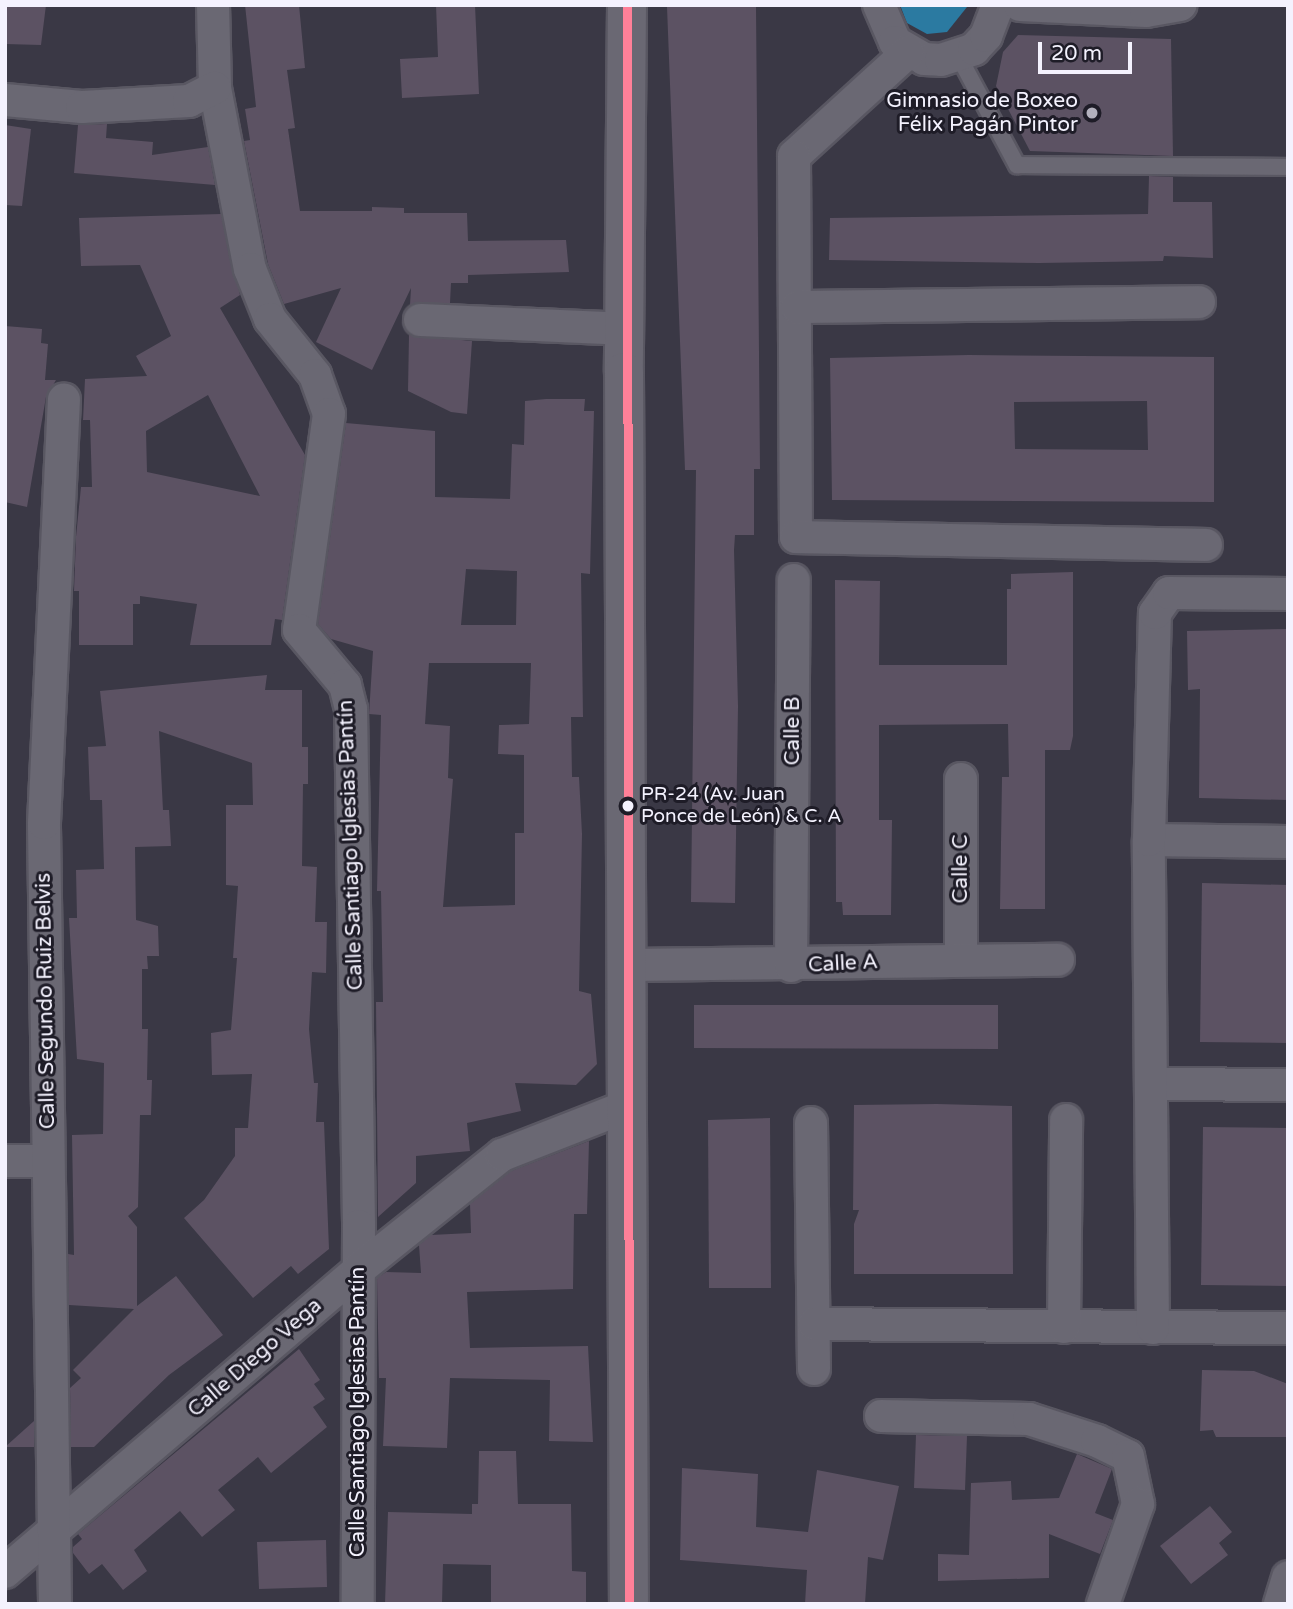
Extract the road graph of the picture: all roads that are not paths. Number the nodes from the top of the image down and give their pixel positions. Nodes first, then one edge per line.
1 (213, 5) edge
2 (627, 5) edge
3 (879, 5) edge
4 (998, 5) edge
5 (1020, 5) edge
6 (1180, 5) edge
7 (908, 52) junction
8 (959, 57) junction
9 (215, 89) junction
10 (5, 100) edge
11 (1288, 167) edge
12 (1199, 302) dead end
13 (797, 307) junction
14 (420, 320) dead end
15 (624, 329) junction
16 (64, 399) dead end
17 (1206, 545) dead end
18 (794, 580) dead end
19 (1288, 594) edge
20 (961, 779) dead end
21 (1149, 840) junction
22 (1288, 842) edge
23 (961, 958) junction
24 (1058, 960) dead end
25 (627, 965) junction
26 (791, 966) junction
27 (1152, 1084) junction
28 (1288, 1085) edge
29 (628, 1106) junction
30 (1066, 1120) dead end
31 (811, 1123) dead end
32 (5, 1161) edge
33 (48, 1161) junction
34 (357, 1270) junction
35 (814, 1324) junction
36 (1064, 1327) junction
37 (1153, 1328) junction
38 (1288, 1328) edge
39 (814, 1369) dead end
40 (881, 1416) dead end
41 (55, 1531) junction
42 (5, 1573) edge
43 (1288, 1577) edge
44 (55, 1604) edge
45 (358, 1604) edge
46 (629, 1604) edge
47 (1103, 1604) edge
48 (1280, 1604) edge

1 - 9 street, Calle Santiago Iglesias Pantín
2 - 15 main road
3 - 7 street
4 - 8 street
5 - 6 street
7 - 8 street
7 - 13 street
8 - 11 lane
9 - 10 street
9 - 34 street, Calle Santiago Iglesias Pantín
12 - 13 street
13 - 17 street
14 - 15 street
15 - 25 main road
16 - 33 street, Calle Segundo Ruiz Belvis
18 - 26 street, Calle B
19 - 21 street
20 - 23 street, Calle C
21 - 22 street
21 - 27 street
23 - 24 street, Calle A
23 - 26 street, Calle A
25 - 26 street, Calle A
25 - 29 main road
27 - 28 street
27 - 37 street
29 - 34 street, Calle Diego Vega
29 - 46 main road
30 - 36 street
31 - 35 street
32 - 33 street
33 - 41 street, Calle Segundo Ruiz Belvis
34 - 41 street, Calle Diego Vega
34 - 45 street, Calle Santiago Iglesias Pantín
35 - 36 street
35 - 39 street
36 - 37 street
37 - 38 street
40 - 47 street
41 - 42 street, Calle Diego Vega
41 - 44 street, Calle Segundo Ruiz Belvis
43 - 48 street

